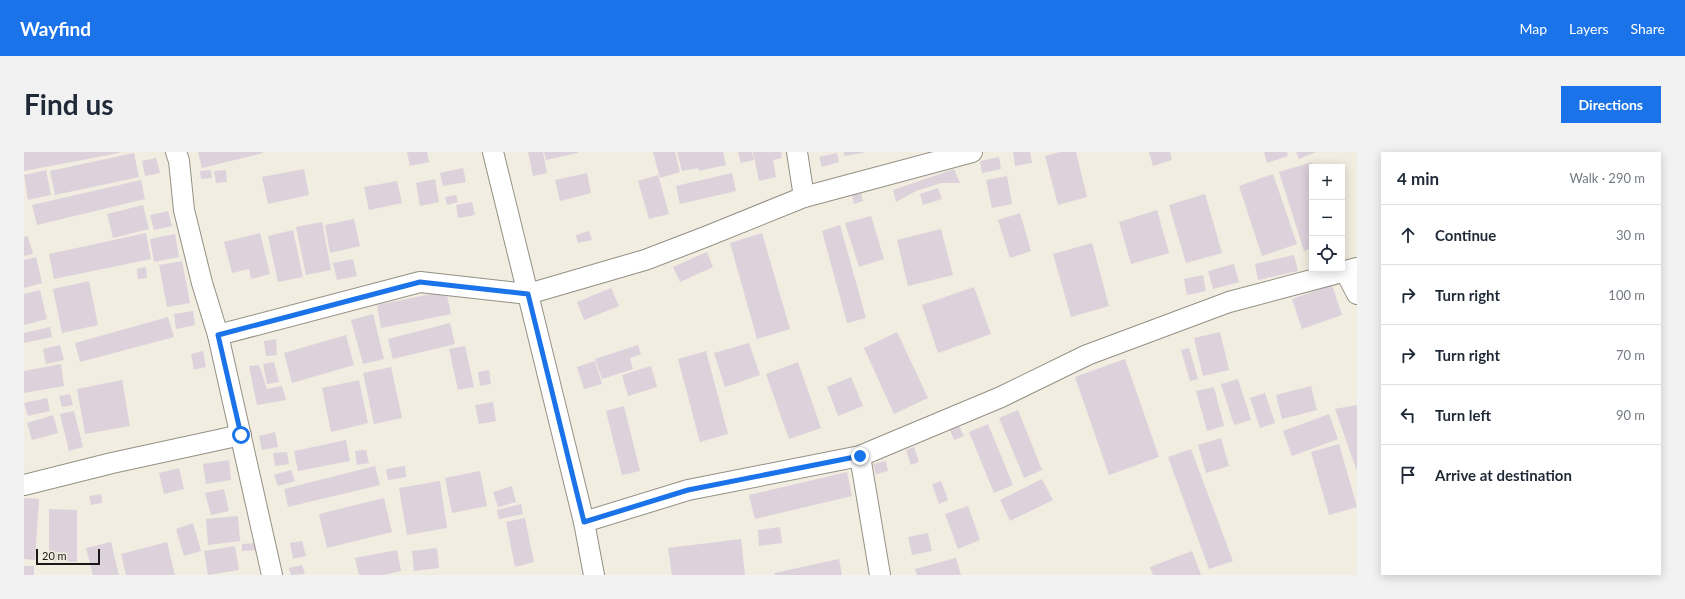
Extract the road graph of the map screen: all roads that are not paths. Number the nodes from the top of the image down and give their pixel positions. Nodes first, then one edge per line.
1 (176, 152) edge
2 (493, 152) edge
3 (797, 152) edge
4 (972, 152) edge
5 (804, 197) junction
6 (1351, 270) edge
7 (528, 294) junction
8 (1357, 294) edge
9 (218, 335) junction
10 (241, 435) junction
11 (860, 456) junction
12 (24, 485) edge
13 (584, 522) junction
14 (272, 575) edge
15 (594, 575) edge
16 (880, 575) edge

1 - 9 street
2 - 7 street
3 - 5 street
4 - 5 street
5 - 7 street
6 - 8 street
6 - 11 street
7 - 9 street
7 - 13 street
9 - 10 street
10 - 12 street
10 - 14 street
11 - 13 street
11 - 16 street
13 - 15 street

